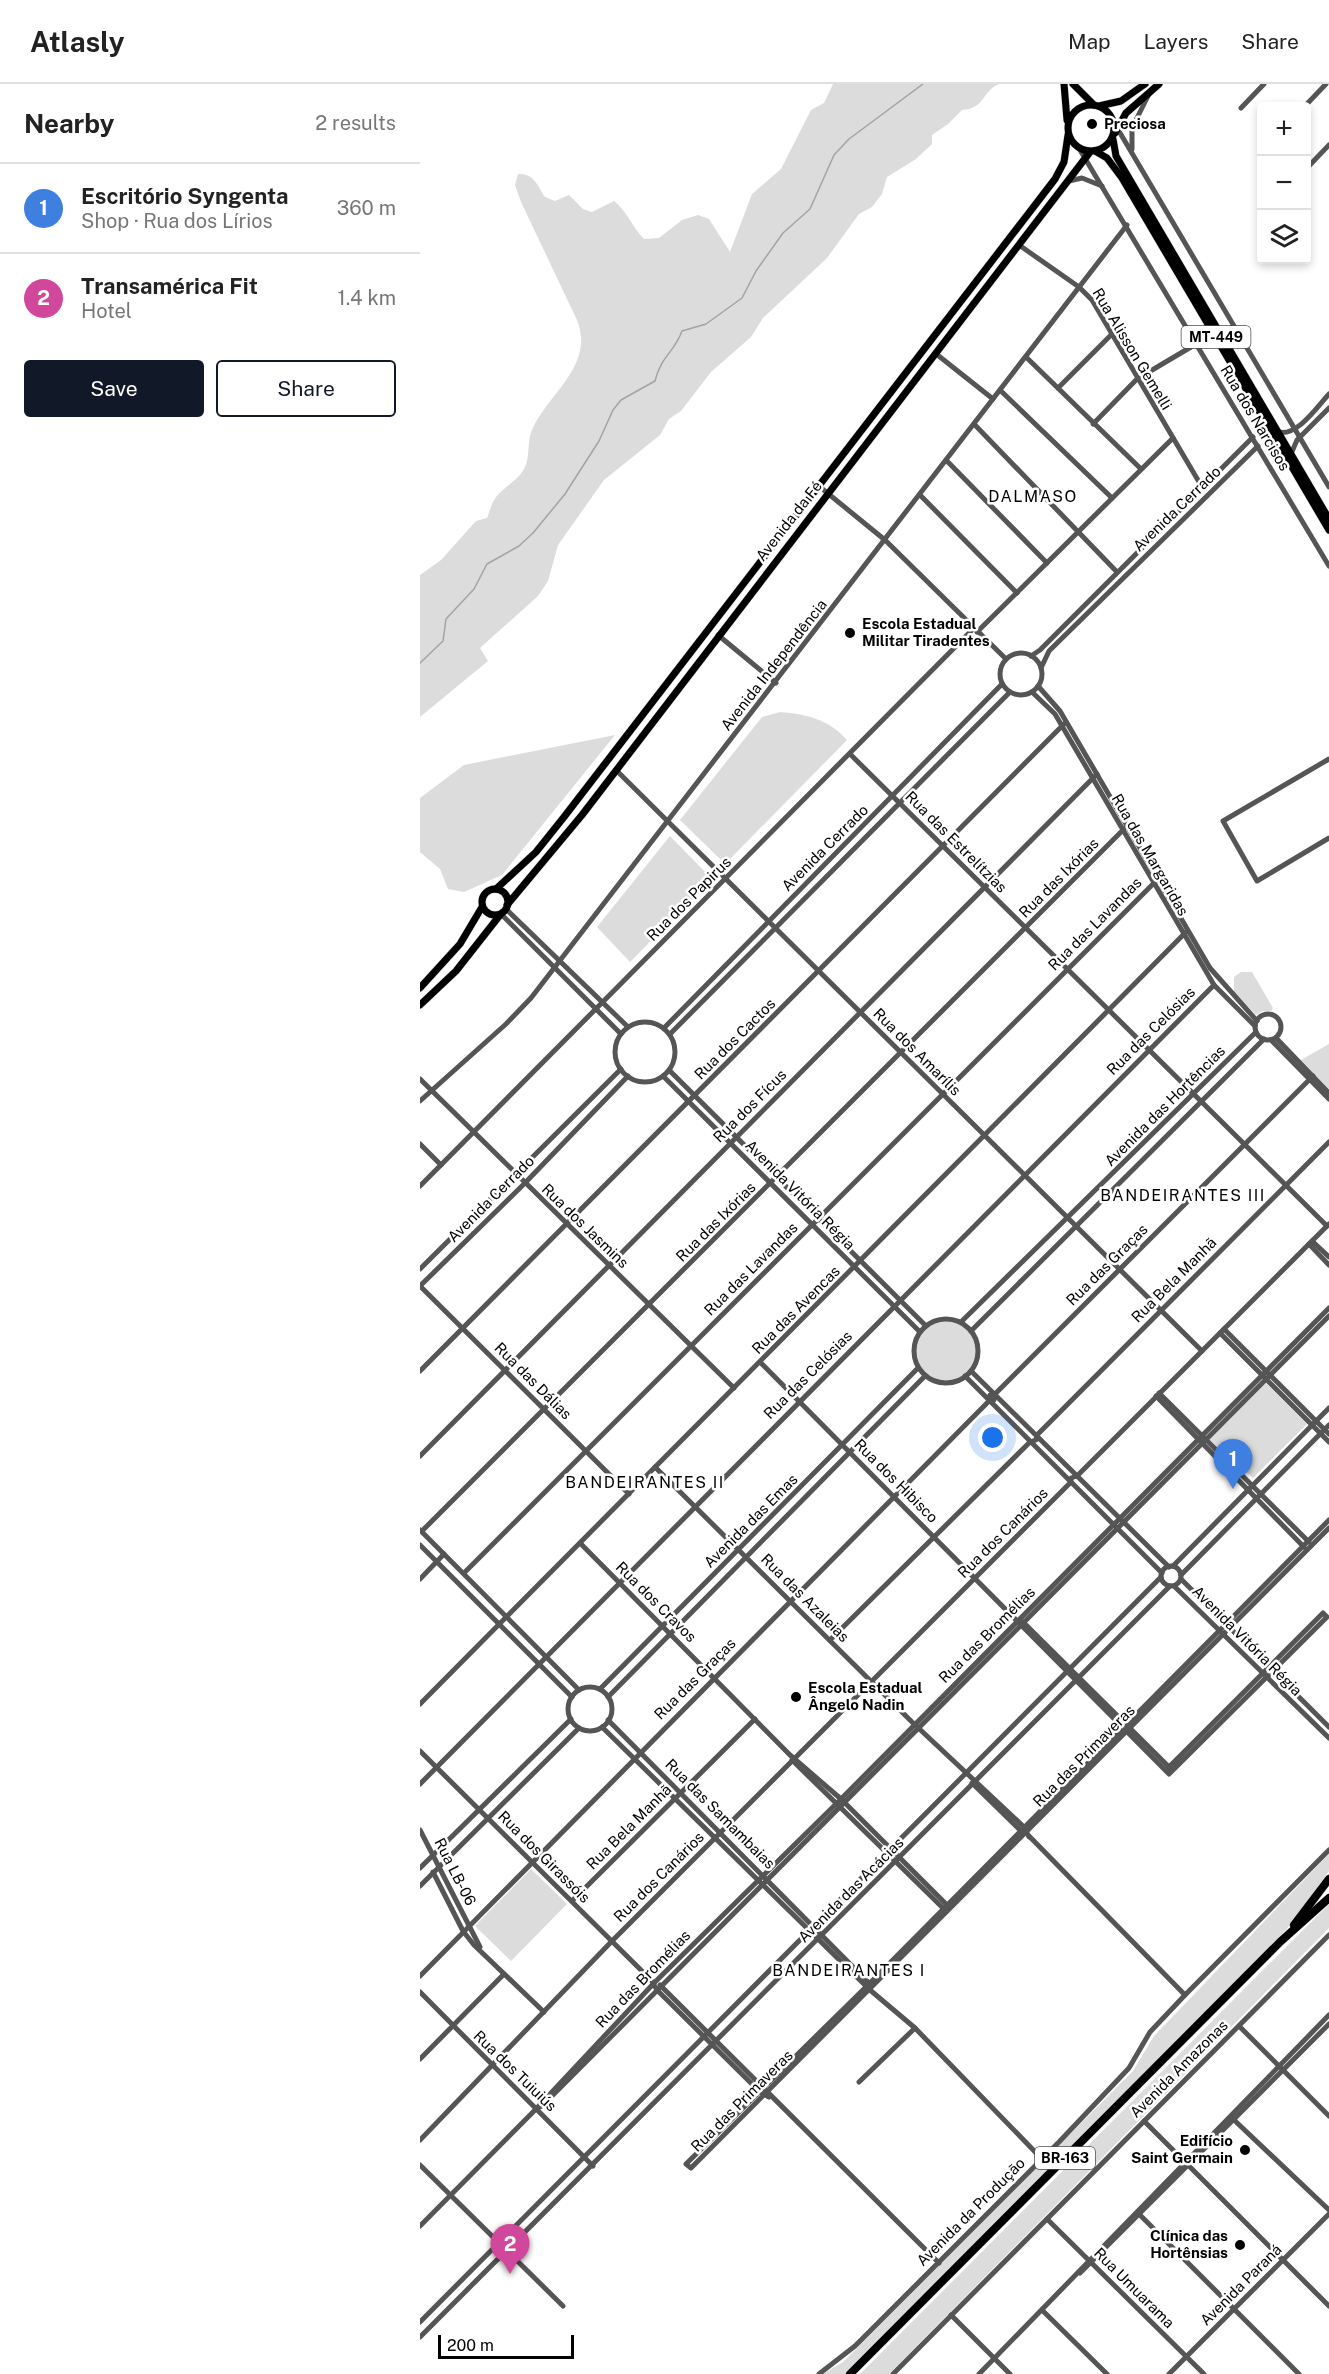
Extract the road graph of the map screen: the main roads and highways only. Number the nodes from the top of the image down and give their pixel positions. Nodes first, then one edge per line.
1 (1064, 84) edge
2 (1073, 84) edge
3 (1146, 84) edge
4 (1156, 86) edge
5 (1096, 106) junction
6 (1067, 124) junction
7 (1115, 125) junction
8 (1068, 135) junction
9 (1113, 137) junction
10 (1090, 154) junction
11 (1329, 519) edge
12 (1329, 530) edge
13 (496, 889) junction
14 (483, 908) junction
15 (504, 910) junction
16 (420, 988) edge
17 (420, 1005) edge
18 (1329, 1879) edge
19 (1329, 1898) edge
20 (1280, 1942) junction
21 (850, 2374) edge

1 - 6 main road
2 - 5 main road
3 - 5 main road
4 - 7 main road
5 - 6 main road
5 - 7 main road
6 - 8 main road
7 - 9 main road
8 - 10 main road
8 - 13 main road, Avenida da Fé
9 - 10 main road
9 - 11 main road, MT-449
10 - 12 main road, MT-449
10 - 15 main road, Avenida da Fé
13 - 14 main road
13 - 15 main road
14 - 15 main road
14 - 16 main road
15 - 17 main road, Avenida da Fé
18 - 20 highway, BR-163
19 - 20 highway, BR-163
20 - 21 highway, BR-163

